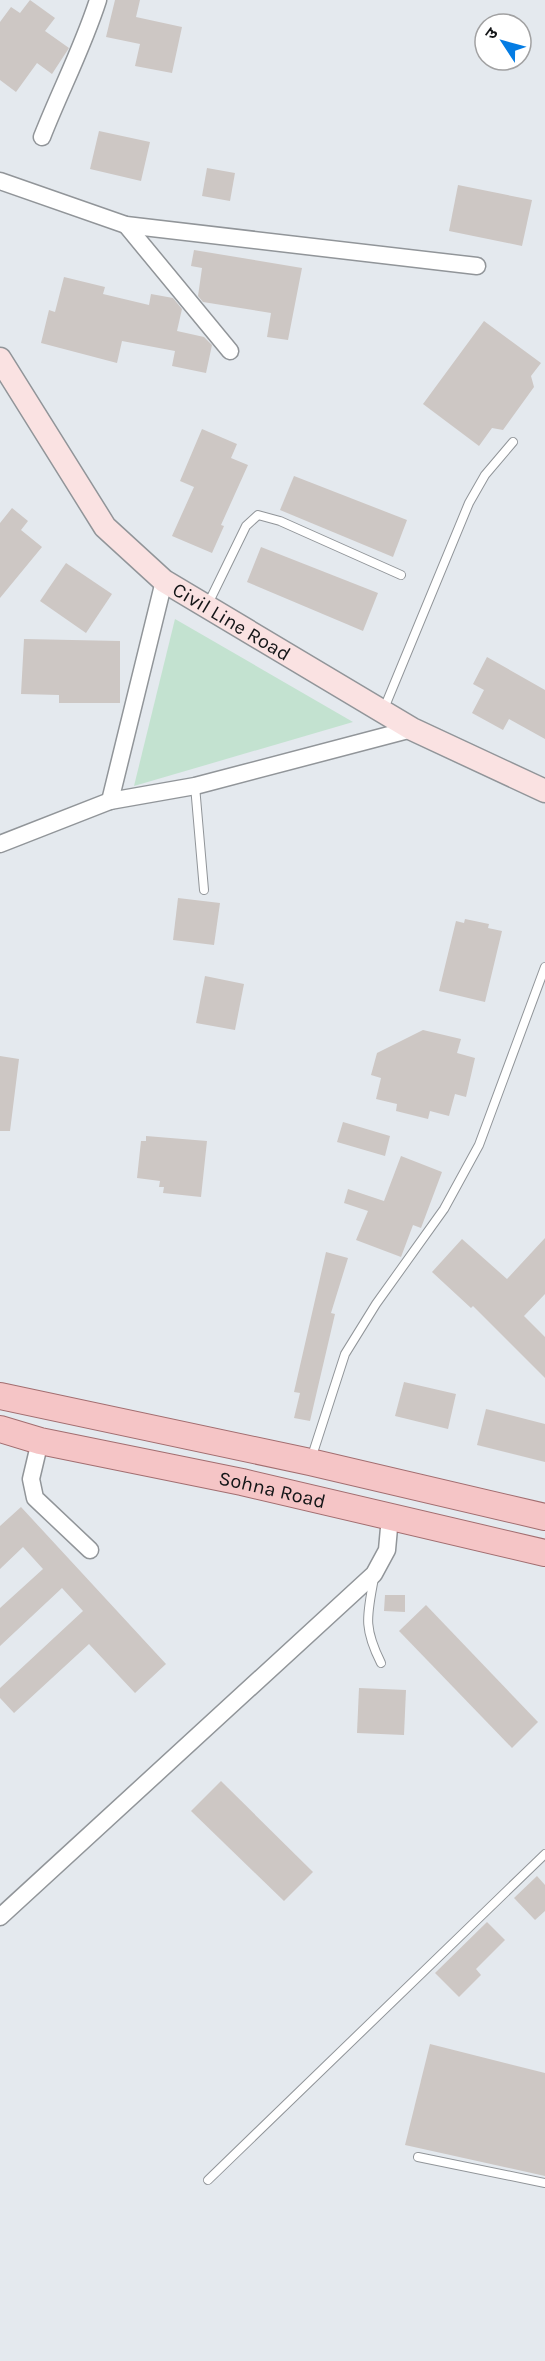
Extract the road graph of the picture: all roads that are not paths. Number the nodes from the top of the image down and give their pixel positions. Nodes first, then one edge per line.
1 (98, 0) edge
2 (42, 137) dead end
3 (0, 181) edge
4 (126, 225) junction
5 (477, 266) dead end
6 (230, 351) dead end
7 (0, 359) edge
8 (513, 442) dead end
9 (401, 575) dead end
10 (164, 581) junction
11 (207, 607) junction
12 (383, 712) junction
13 (412, 729) junction
14 (195, 786) junction
15 (545, 791) edge
16 (110, 801) junction
17 (0, 844) edge
18 (204, 890) dead end
19 (545, 967) edge
20 (0, 1396) edge
21 (0, 1429) edge
22 (40, 1440) junction
23 (310, 1462) junction
24 (545, 1516) edge
25 (390, 1517) junction
26 (90, 1550) dead end
27 (545, 1553) edge
28 (374, 1575) junction
29 (381, 1663) dead end
30 (545, 1854) edge
31 (0, 1917) edge
32 (418, 2157) dead end
33 (208, 2180) dead end
34 (545, 2183) edge

1 - 2 street
3 - 4 street
4 - 5 street
4 - 6 street
7 - 10 street, Civil Line Road
8 - 12 lane
9 - 11 lane
10 - 11 street, Civil Line Road
10 - 16 street
11 - 12 street, Civil Line Road
12 - 13 street, Civil Line Road
13 - 14 street
13 - 15 street, Civil Line Road
14 - 16 street
14 - 18 lane
16 - 17 street
19 - 23 lane
20 - 23 main road, Sohna Road
21 - 22 main road, Sohna Road
22 - 25 main road, Sohna Road
22 - 26 street
23 - 24 main road, Sohna Road
25 - 27 main road, Sohna Road
25 - 28 street
28 - 29 lane
28 - 31 street
30 - 33 lane
32 - 34 lane

